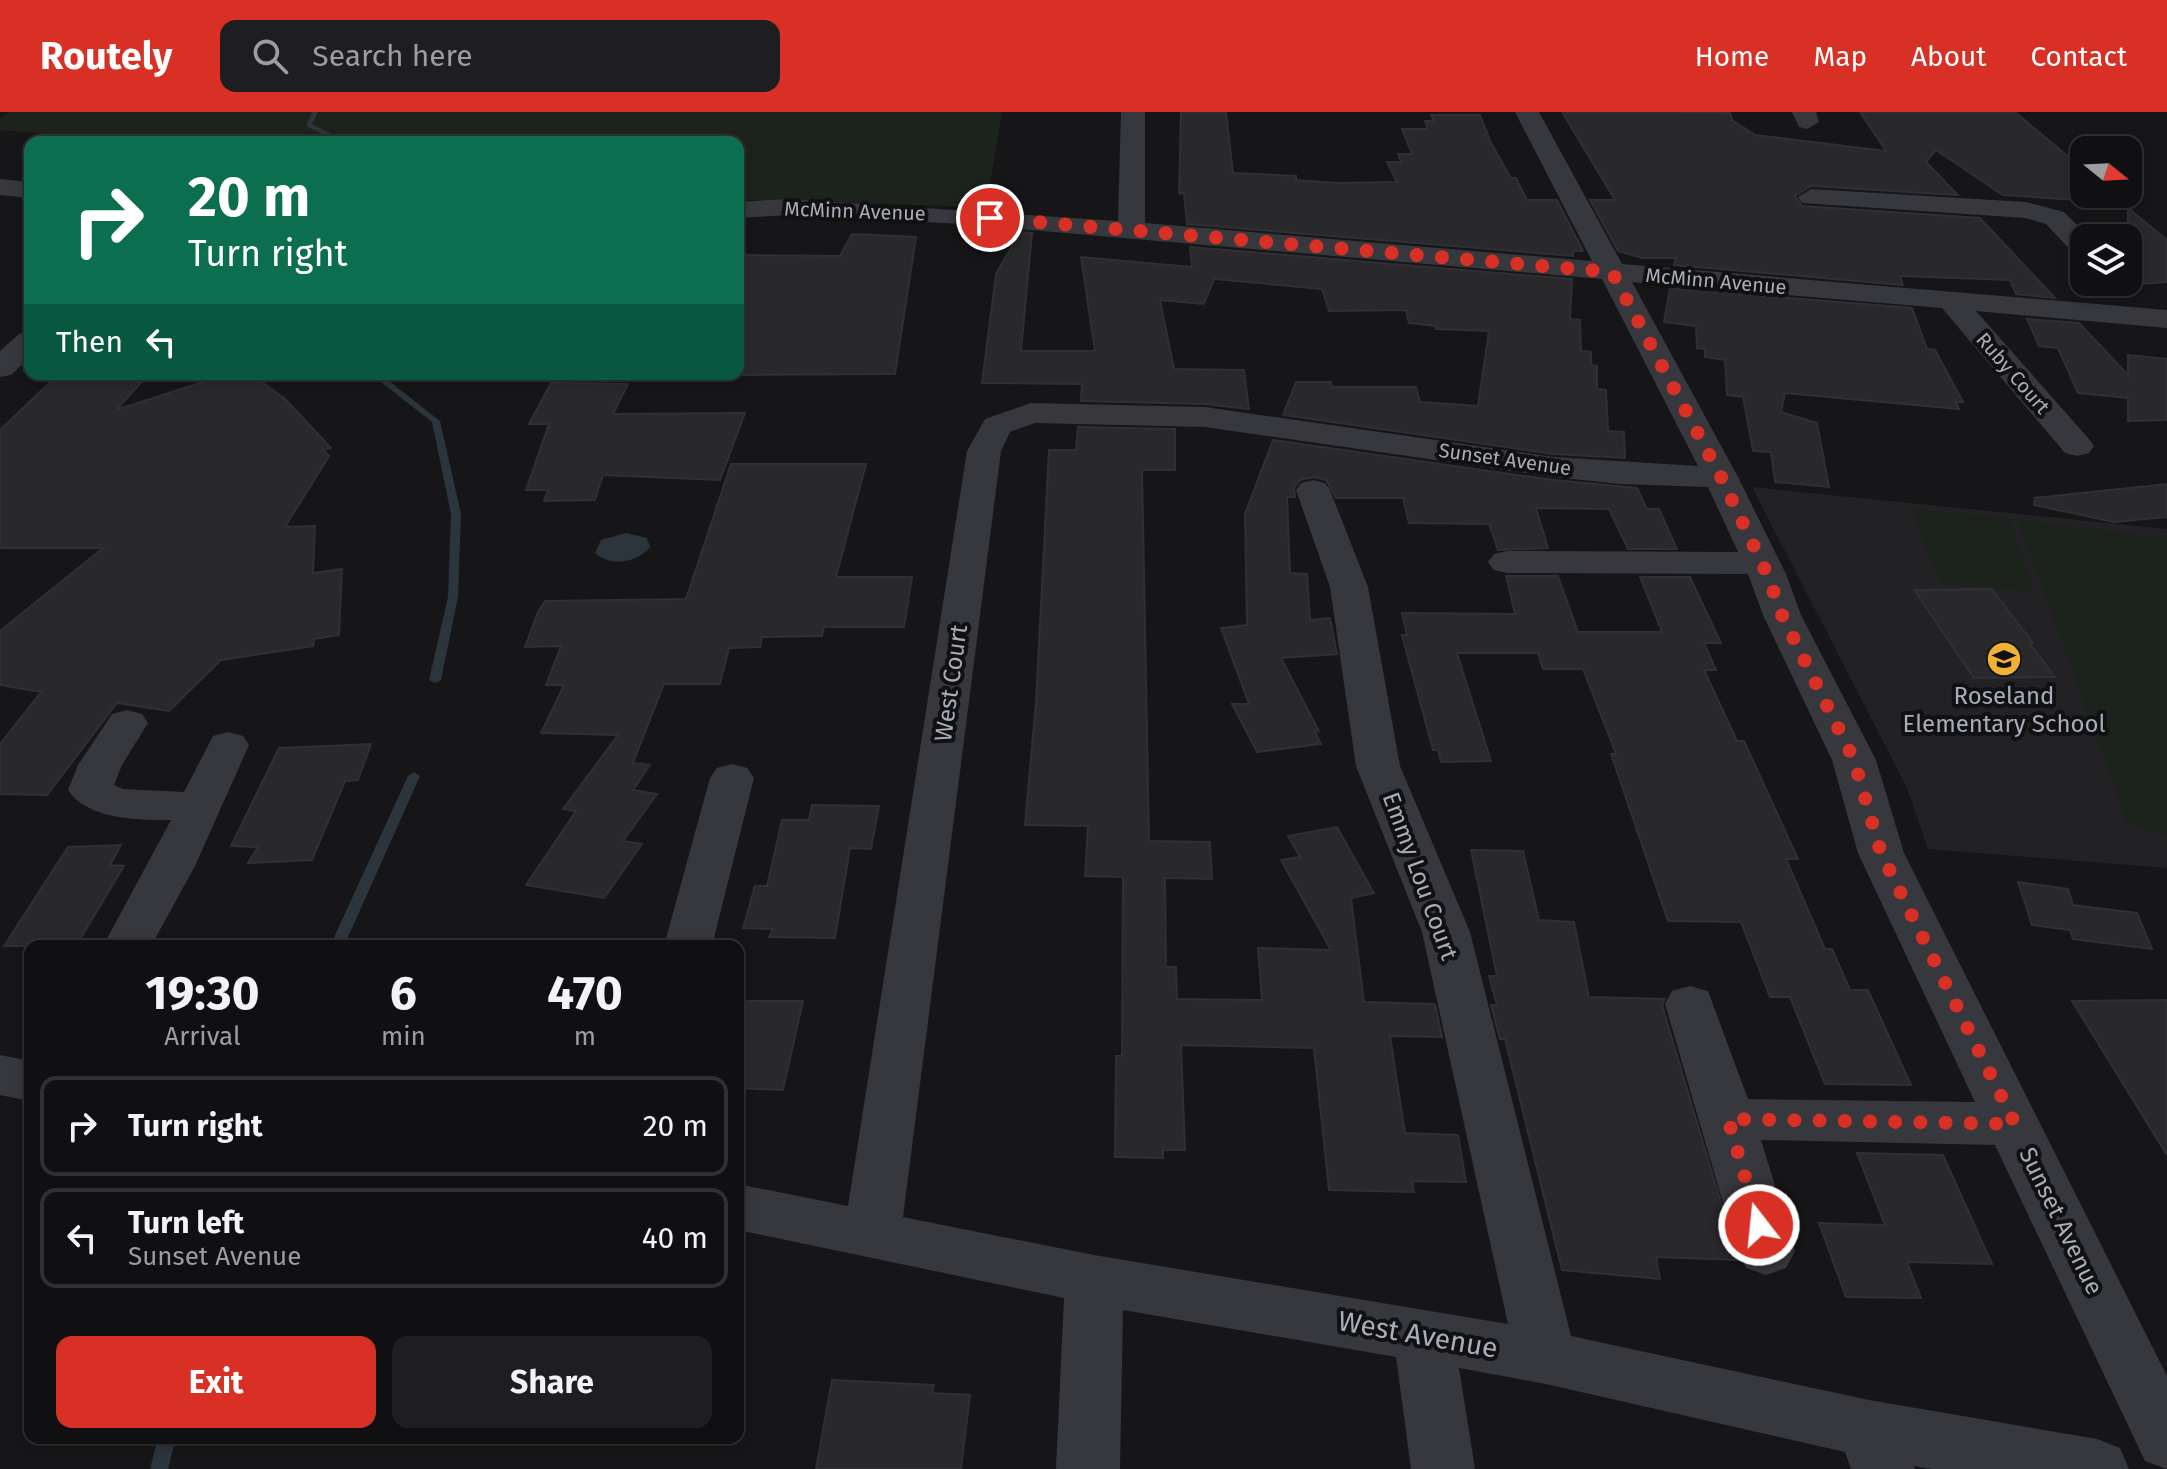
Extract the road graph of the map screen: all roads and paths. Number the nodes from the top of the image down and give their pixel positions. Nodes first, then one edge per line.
1 (1133, 112) edge
2 (1527, 112) edge
3 (0, 187) edge
4 (24, 189) edge
5 (1811, 197) dead end
6 (744, 210) edge
7 (1131, 231) junction
8 (2070, 234) edge
9 (1612, 272) junction
10 (2130, 296) edge
11 (1950, 300) junction
12 (2158, 318) edge
13 (0, 330) edge
14 (24, 332) edge
15 (24, 346) edge
16 (0, 368) edge
17 (1290, 427) joint
18 (2077, 446) dead end
19 (1721, 477) junction
20 (1313, 490) dead end
21 (1507, 562) dead end
22 (1761, 563) junction
23 (127, 723) dead end
24 (228, 745) dead end
25 (732, 778) dead end
26 (202, 806) junction
27 (130, 940) edge
28 (690, 940) edge
29 (1690, 1004) dead end
30 (1728, 1119) junction
31 (2015, 1124) junction
32 (744, 1208) edge
33 (872, 1235) junction
34 (1766, 1251) dead end
35 (1094, 1280) junction
36 (1423, 1335) junction
37 (1546, 1357) junction
38 (2167, 1441) edge
39 (1876, 1449) edge
40 (1088, 1469) edge
41 (1443, 1469) edge
42 (2097, 1469) edge

1 - 7 street
2 - 9 street, Sunset Avenue
3 - 4 street
5 - 8 street
6 - 7 street, McMinn Avenue
7 - 9 street, McMinn Avenue
9 - 11 street, McMinn Avenue
9 - 19 street, Sunset Avenue
10 - 12 street
11 - 12 street, McMinn Avenue
11 - 18 street, Ruby Court
13 - 14 street
15 - 16 street
17 - 19 street, Sunset Avenue
17 - 33 street, West Court
19 - 22 street, Sunset Avenue
20 - 37 street, Emmy Lou Court
21 - 22 street
22 - 31 street, Sunset Avenue
23 - 26 street
24 - 26 street
25 - 28 street
26 - 27 street
29 - 30 street
30 - 31 street
30 - 34 street
31 - 38 street, Sunset Avenue
32 - 33 street, West Avenue
33 - 35 street, West Avenue
35 - 36 street, West Avenue
35 - 40 street
36 - 37 street, West Avenue
36 - 41 street
37 - 39 street, West Avenue
39 - 42 street, West Avenue

